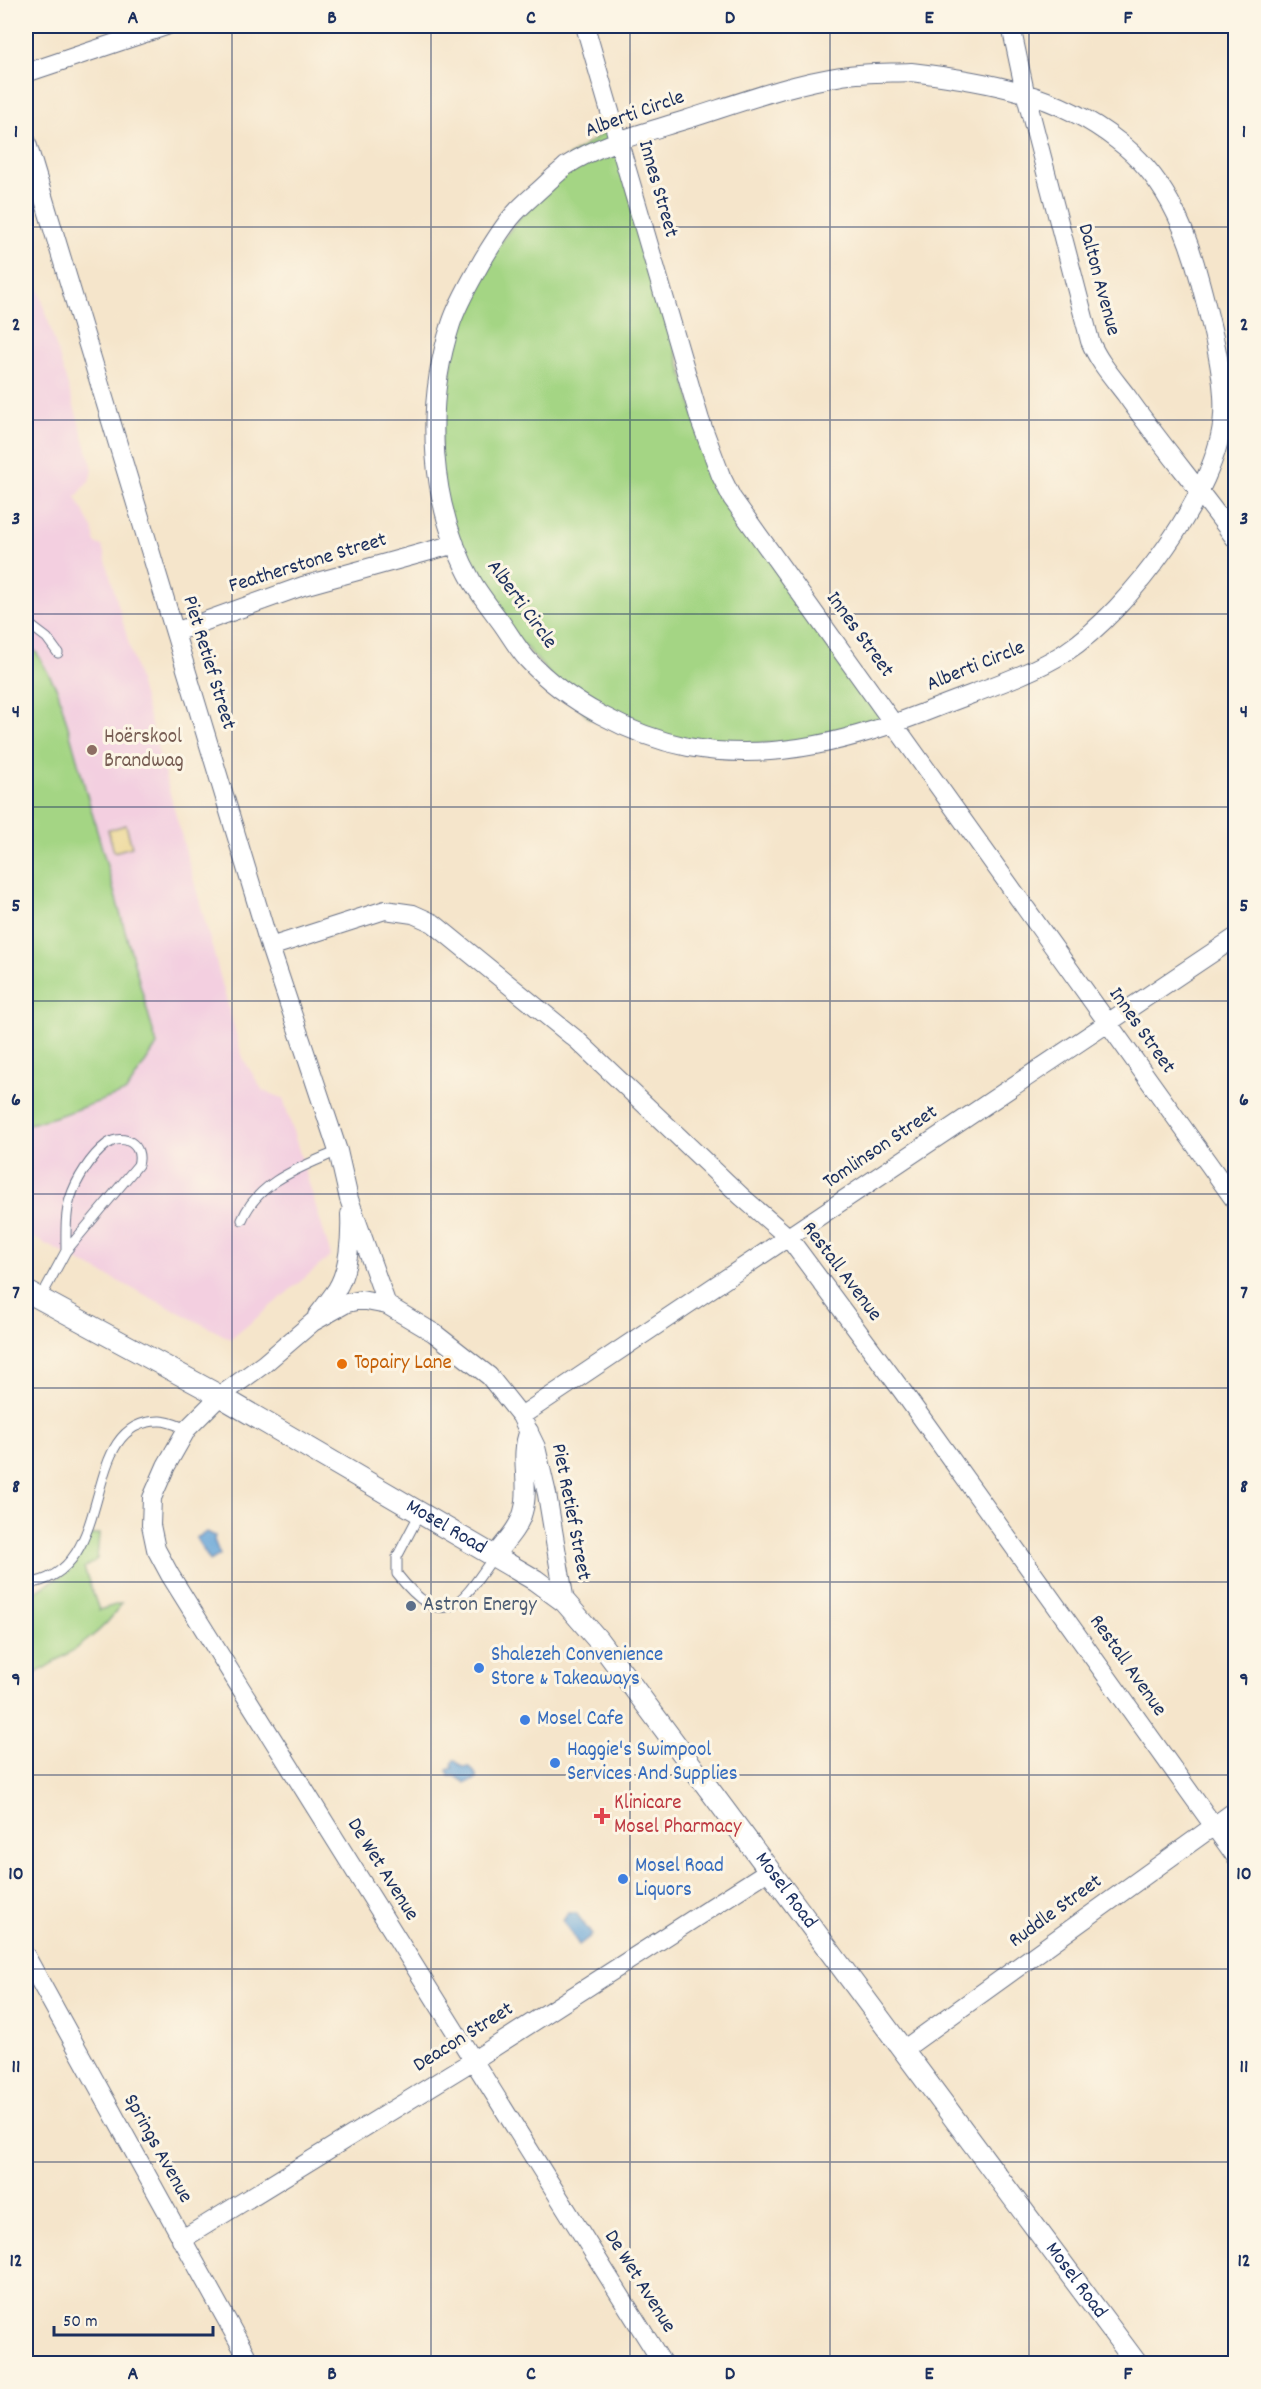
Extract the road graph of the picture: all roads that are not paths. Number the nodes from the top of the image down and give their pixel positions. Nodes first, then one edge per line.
1 (166, 26) edge
2 (585, 26) edge
3 (1011, 26) edge
4 (26, 73) edge
5 (1025, 92) junction
6 (26, 140) edge
7 (619, 140) junction
8 (30, 167) edge
9 (1200, 490) junction
10 (1236, 540) edge
11 (455, 544) junction
12 (26, 622) edge
13 (175, 632) junction
14 (58, 653) dead end
15 (895, 724) junction
16 (1236, 937) edge
17 (270, 947) junction
18 (1108, 1023) junction
19 (338, 1151) junction
20 (349, 1199) junction
21 (1236, 1202) edge
22 (242, 1220) dead end
23 (789, 1237) junction
24 (66, 1251) junction
25 (33, 1295) edge
26 (387, 1305) junction
27 (313, 1322) junction
28 (220, 1396) junction
29 (525, 1424) junction
30 (187, 1429) junction
31 (421, 1512) junction
32 (494, 1556) junction
33 (26, 1584) edge
34 (565, 1602) junction
35 (1236, 1810) edge
36 (1213, 1826) junction
37 (1236, 1857) edge
38 (768, 1871) junction
39 (26, 1956) edge
40 (903, 2050) junction
41 (474, 2060) junction
42 (181, 2240) junction
43 (251, 2364) edge
44 (663, 2364) edge
45 (1137, 2364) edge

1 - 4 street
2 - 7 street, Innes Street
3 - 5 street, Dalton Avenue
5 - 7 street, Alberti Circle
5 - 9 street, Dalton Avenue
5 - 9 street, Alberti Circle
6 - 8 street, Piet Retief Street
7 - 11 street, Alberti Circle
7 - 15 street, Innes Street
8 - 13 street, Piet Retief Street
9 - 10 street, Dalton Avenue
9 - 15 street, Alberti Circle
11 - 13 street, Featherstone Street
11 - 15 street, Alberti Circle
12 - 14 lane
13 - 17 street, Piet Retief Street
15 - 18 street, Innes Street
16 - 18 street, Tomlinson Street
17 - 19 street, Piet Retief Street
17 - 23 street, Restall Avenue
18 - 21 street, Innes Street
18 - 23 street, Tomlinson Street
19 - 20 street, Piet Retief Street
19 - 22 lane
20 - 26 street, Piet Retief Street
20 - 27 street, Piet Retief Street
23 - 29 street, Tomlinson Street
23 - 36 street, Restall Avenue
24 - 24 lane
24 - 25 lane
25 - 28 street, Mosel Road
26 - 27 street, Piet Retief Street
26 - 29 street, Piet Retief Street
27 - 28 street, Piet Retief Street
28 - 30 street, De Wet Avenue
28 - 31 street, Mosel Road
29 - 32 street, Piet Retief Street
29 - 34 street, Piet Retief Street
30 - 33 lane
30 - 41 street, De Wet Avenue
31 - 32 street, Mosel Road
31 - 32 lane
32 - 34 street, Mosel Road
34 - 38 street, Mosel Road
35 - 36 street, Ruddle Street
36 - 37 street, Restall Avenue
36 - 40 street, Ruddle Street
38 - 40 street, Mosel Road
38 - 41 street, Deacon Street
39 - 42 street, Springs Avenue
40 - 45 street, Mosel Road
41 - 42 street, Deacon Street
41 - 44 street, De Wet Avenue
42 - 43 street, Springs Avenue

